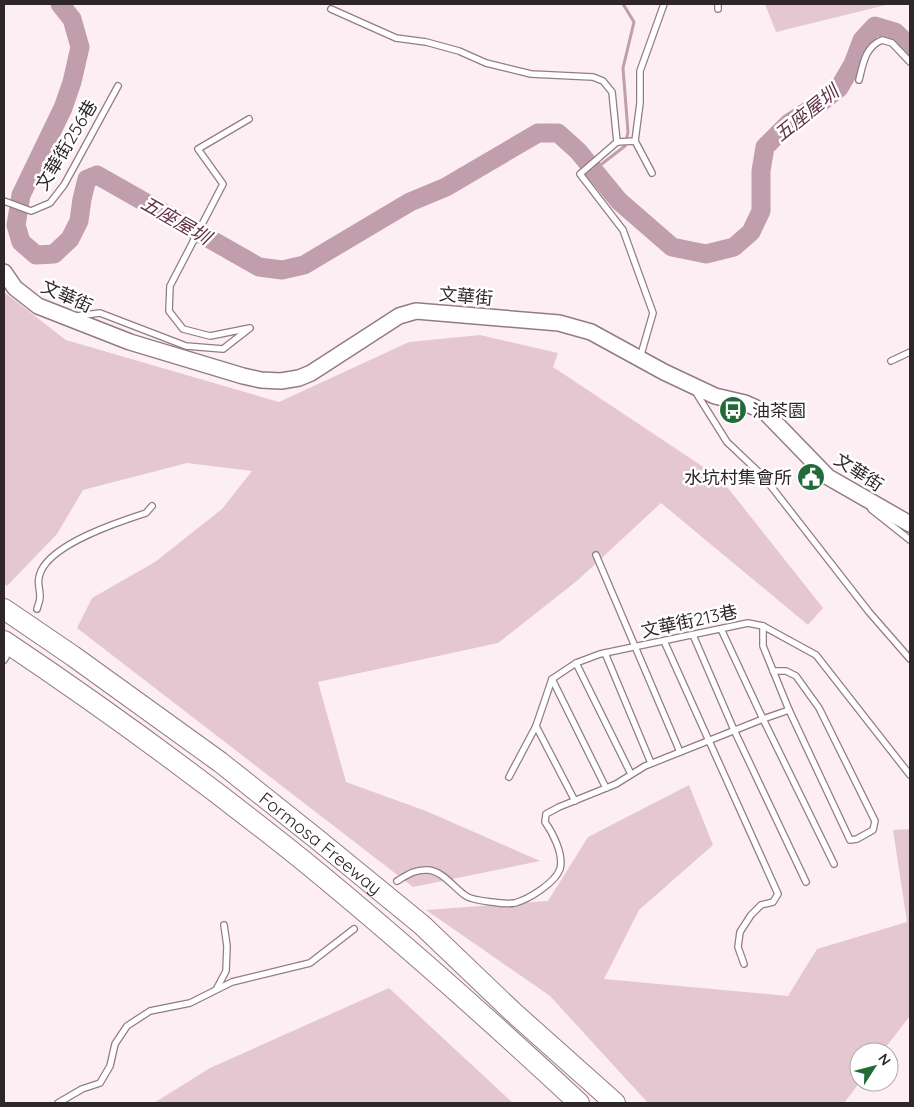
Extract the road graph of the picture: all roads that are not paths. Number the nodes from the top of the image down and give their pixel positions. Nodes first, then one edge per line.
1 (664, 4) edge
2 (331, 9) dead end
3 (910, 62) edge
4 (859, 80) dead end
5 (118, 86) dead end
6 (249, 119) dead end
7 (633, 141) junction
8 (617, 142) junction
9 (652, 173) dead end
10 (4, 201) edge
11 (4, 272) edge
12 (68, 318) junction
13 (910, 352) edge
14 (639, 360) junction
15 (891, 361) dead end
16 (691, 385) junction
17 (844, 488) junction
18 (152, 506) dead end
19 (910, 524) edge
20 (910, 540) edge
21 (596, 555) dead end
22 (4, 609) edge
23 (37, 609) dead end
24 (763, 626) junction
25 (721, 629) junction
26 (694, 635) junction
27 (664, 641) junction
28 (635, 647) junction
29 (4, 652) edge
30 (604, 653) junction
31 (910, 660) edge
32 (576, 663) junction
33 (773, 671) junction
34 (552, 679) junction
35 (789, 710) junction
36 (763, 719) junction
37 (536, 726) junction
38 (734, 730) junction
39 (709, 740) junction
40 (680, 752) junction
41 (651, 763) junction
42 (631, 774) junction
43 (910, 775) edge
44 (509, 777) dead end
45 (606, 788) junction
46 (575, 800) junction
47 (834, 864) dead end
48 (396, 881) dead end
49 (806, 882) dead end
50 (224, 926) dead end
51 (354, 929) dead end
52 (744, 964) dead end
53 (217, 988) junction
54 (58, 1103) edge
55 (579, 1103) edge
56 (614, 1103) edge

1 - 7 lane
2 - 8 lane
3 - 4 lane
5 - 10 lane, 文華街256巷
6 - 12 lane
7 - 8 lane
7 - 9 lane
8 - 14 lane
11 - 12 street, 文華街
12 - 14 street, 文華街
13 - 15 lane
14 - 16 street, 文華街
16 - 17 street, 文華街
16 - 31 lane
17 - 19 street, 文華街
17 - 20 lane
18 - 23 lane
21 - 28 lane
22 - 56 highway, Formosa Freeway
24 - 25 lane, 文華街213巷
24 - 33 lane
24 - 43 lane, 文華街213巷
25 - 26 lane, 文華街213巷
25 - 36 lane
26 - 27 lane, 文華街213巷
26 - 38 lane
27 - 28 lane, 文華街213巷
27 - 39 lane
28 - 30 lane, 文華街213巷
28 - 40 lane
29 - 55 highway, Formosa Freeway
30 - 32 lane, 文華街213巷
30 - 41 lane
32 - 34 lane, 文華街213巷
32 - 42 lane
33 - 35 lane
33 - 35 lane
34 - 37 lane
34 - 45 lane
35 - 36 lane
36 - 38 lane
36 - 47 lane
37 - 44 lane
37 - 46 lane
38 - 39 lane
38 - 49 lane
39 - 40 lane
39 - 52 lane
40 - 41 lane
41 - 42 lane
42 - 45 lane
45 - 46 lane
46 - 48 lane
50 - 53 lane
51 - 53 lane
53 - 54 lane

